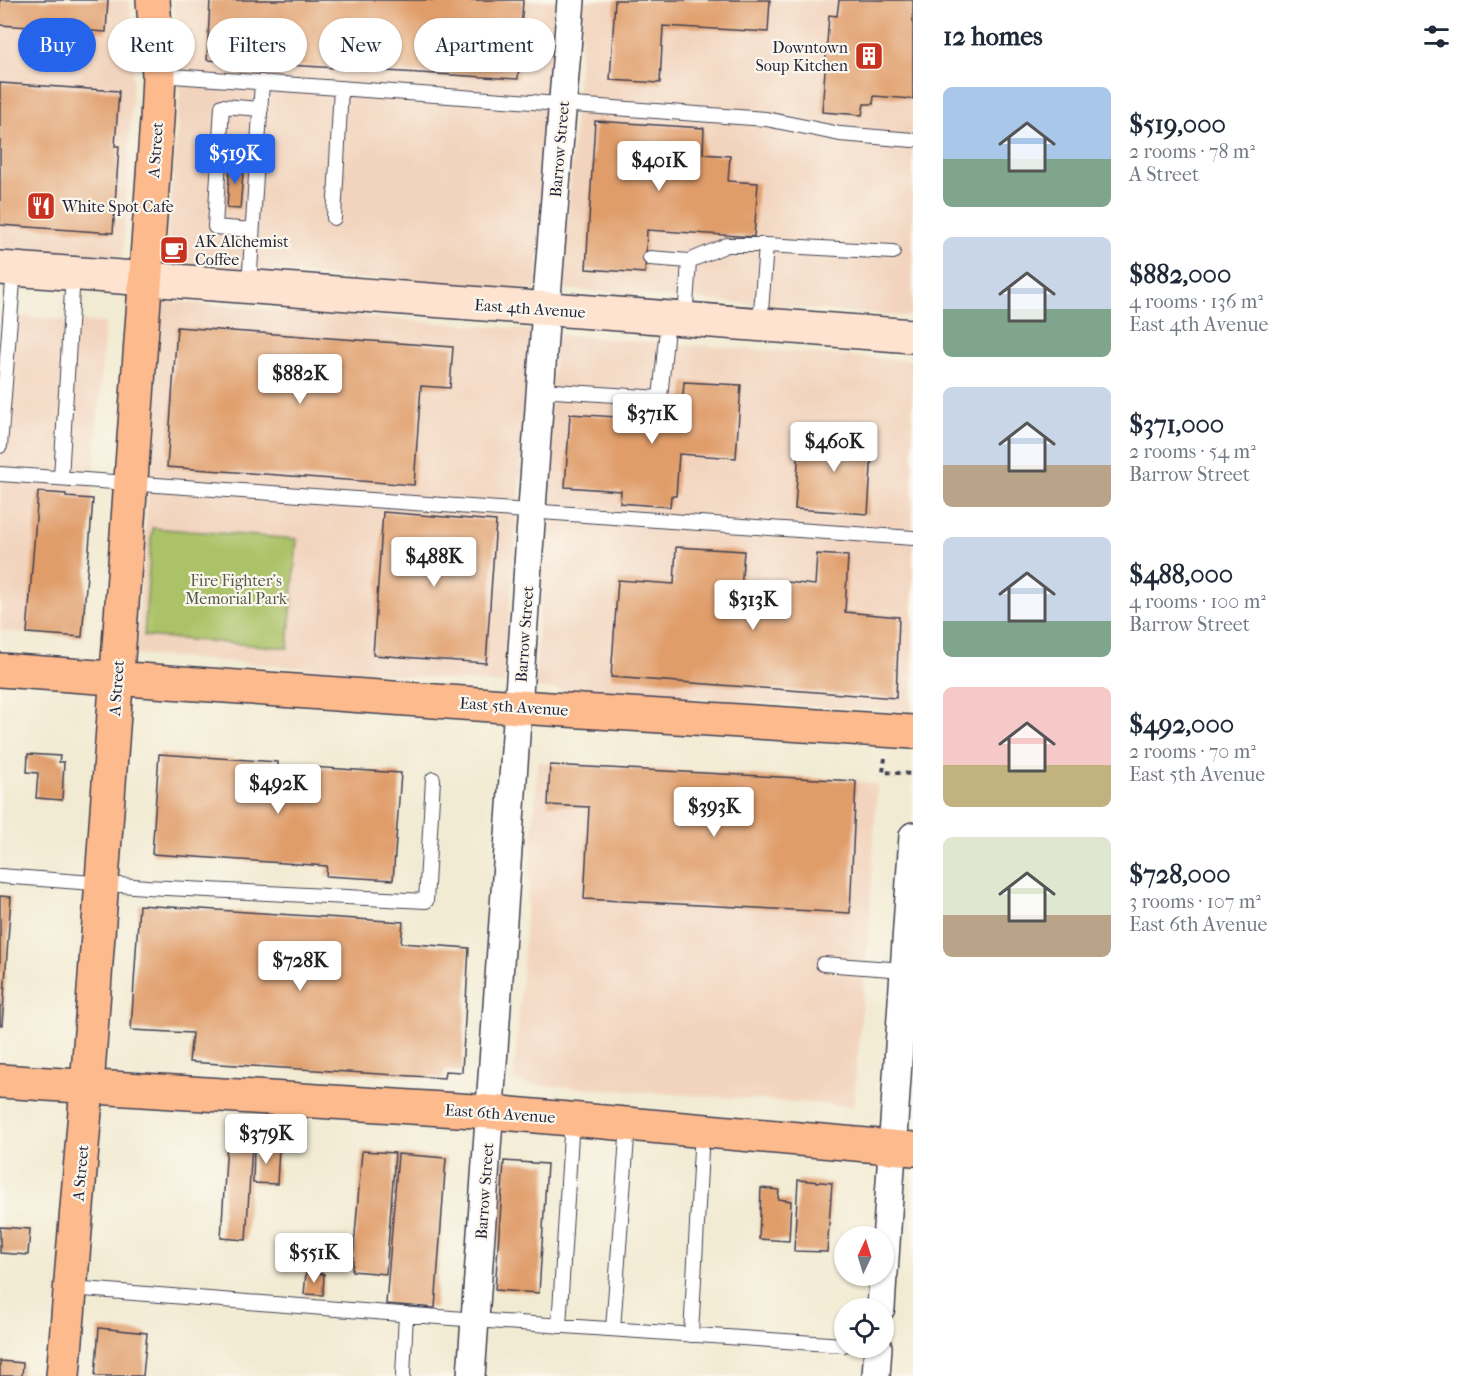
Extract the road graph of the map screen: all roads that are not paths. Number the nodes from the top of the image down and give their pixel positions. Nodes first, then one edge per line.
1 (153, 0) edge
2 (571, 0) edge
3 (159, 75) junction
4 (262, 82) junction
5 (342, 88) junction
6 (563, 104) junction
7 (261, 109) junction
8 (913, 140) edge
9 (334, 218) dead end
10 (252, 230) junction
11 (766, 245) junction
12 (893, 252) dead end
13 (650, 258) dead end
14 (689, 261) junction
15 (7, 268) edge
16 (74, 273) junction
17 (146, 278) junction
18 (249, 286) junction
19 (546, 309) junction
20 (676, 319) junction
21 (760, 325) junction
22 (913, 336) edge
23 (540, 390) junction
24 (0, 447) edge
25 (0, 474) edge
26 (61, 478) junction
27 (132, 483) junction
28 (532, 511) junction
29 (913, 538) edge
30 (0, 669) edge
31 (116, 677) junction
32 (519, 707) junction
33 (913, 732) edge
34 (433, 779) dead end
35 (913, 836) edge
36 (0, 876) edge
37 (102, 884) junction
38 (907, 958) edge
39 (823, 964) dead end
40 (0, 1081) edge
41 (87, 1087) junction
42 (489, 1112) junction
43 (573, 1119) junction
44 (628, 1124) junction
45 (702, 1131) junction
46 (903, 1148) edge
47 (891, 1226) edge
48 (70, 1288) junction
49 (406, 1314) junction
50 (475, 1320) junction
51 (559, 1326) junction
52 (613, 1329) junction
53 (691, 1335) junction
54 (834, 1344) edge
55 (877, 1358) edge
56 (63, 1376) edge
57 (403, 1376) edge
58 (471, 1376) edge
59 (876, 1376) edge

1 - 3 main road, A Street
2 - 6 street, Barrow Street
3 - 4 lane
3 - 17 main road, A Street
4 - 5 lane
4 - 7 lane
5 - 6 lane
5 - 9 lane
6 - 8 lane
6 - 19 street, Barrow Street
7 - 10 lane
7 - 10 lane
10 - 18 lane
11 - 12 lane
11 - 14 lane
11 - 21 lane
13 - 14 lane
14 - 20 lane
15 - 16 main road, East 4th Avenue
15 - 24 lane
16 - 17 main road, East 4th Avenue
16 - 26 lane
17 - 18 main road, East 4th Avenue
17 - 27 main road, A Street
18 - 19 main road, East 4th Avenue
19 - 20 main road, East 4th Avenue
19 - 23 street, Barrow Street
20 - 21 main road, East 4th Avenue
20 - 23 lane
21 - 22 main road, East 4th Avenue
23 - 28 street, Barrow Street
25 - 26 lane
26 - 27 lane
27 - 28 lane
27 - 31 main road, A Street
28 - 29 lane
28 - 32 street, Barrow Street
30 - 31 main road, East 5th Avenue
31 - 32 main road, East 5th Avenue
31 - 37 main road, A Street
32 - 33 main road, East 5th Avenue
32 - 42 street, Barrow Street
34 - 37 lane
35 - 38 street
36 - 37 lane
37 - 41 main road, A Street
38 - 39 lane
38 - 46 street
40 - 41 main road, East 6th Avenue
41 - 42 main road, East 6th Avenue
41 - 48 main road, A Street
42 - 43 main road, East 6th Avenue
42 - 50 street, Barrow Street
43 - 44 main road, East 6th Avenue
43 - 51 lane
44 - 45 main road, East 6th Avenue
44 - 52 lane
45 - 46 main road, East 6th Avenue
45 - 53 lane
46 - 47 street
48 - 49 lane
48 - 56 main road, A Street
49 - 50 lane
49 - 57 lane
50 - 51 lane
50 - 58 street, Barrow Street
51 - 52 lane
52 - 53 lane
53 - 54 lane
55 - 59 street

